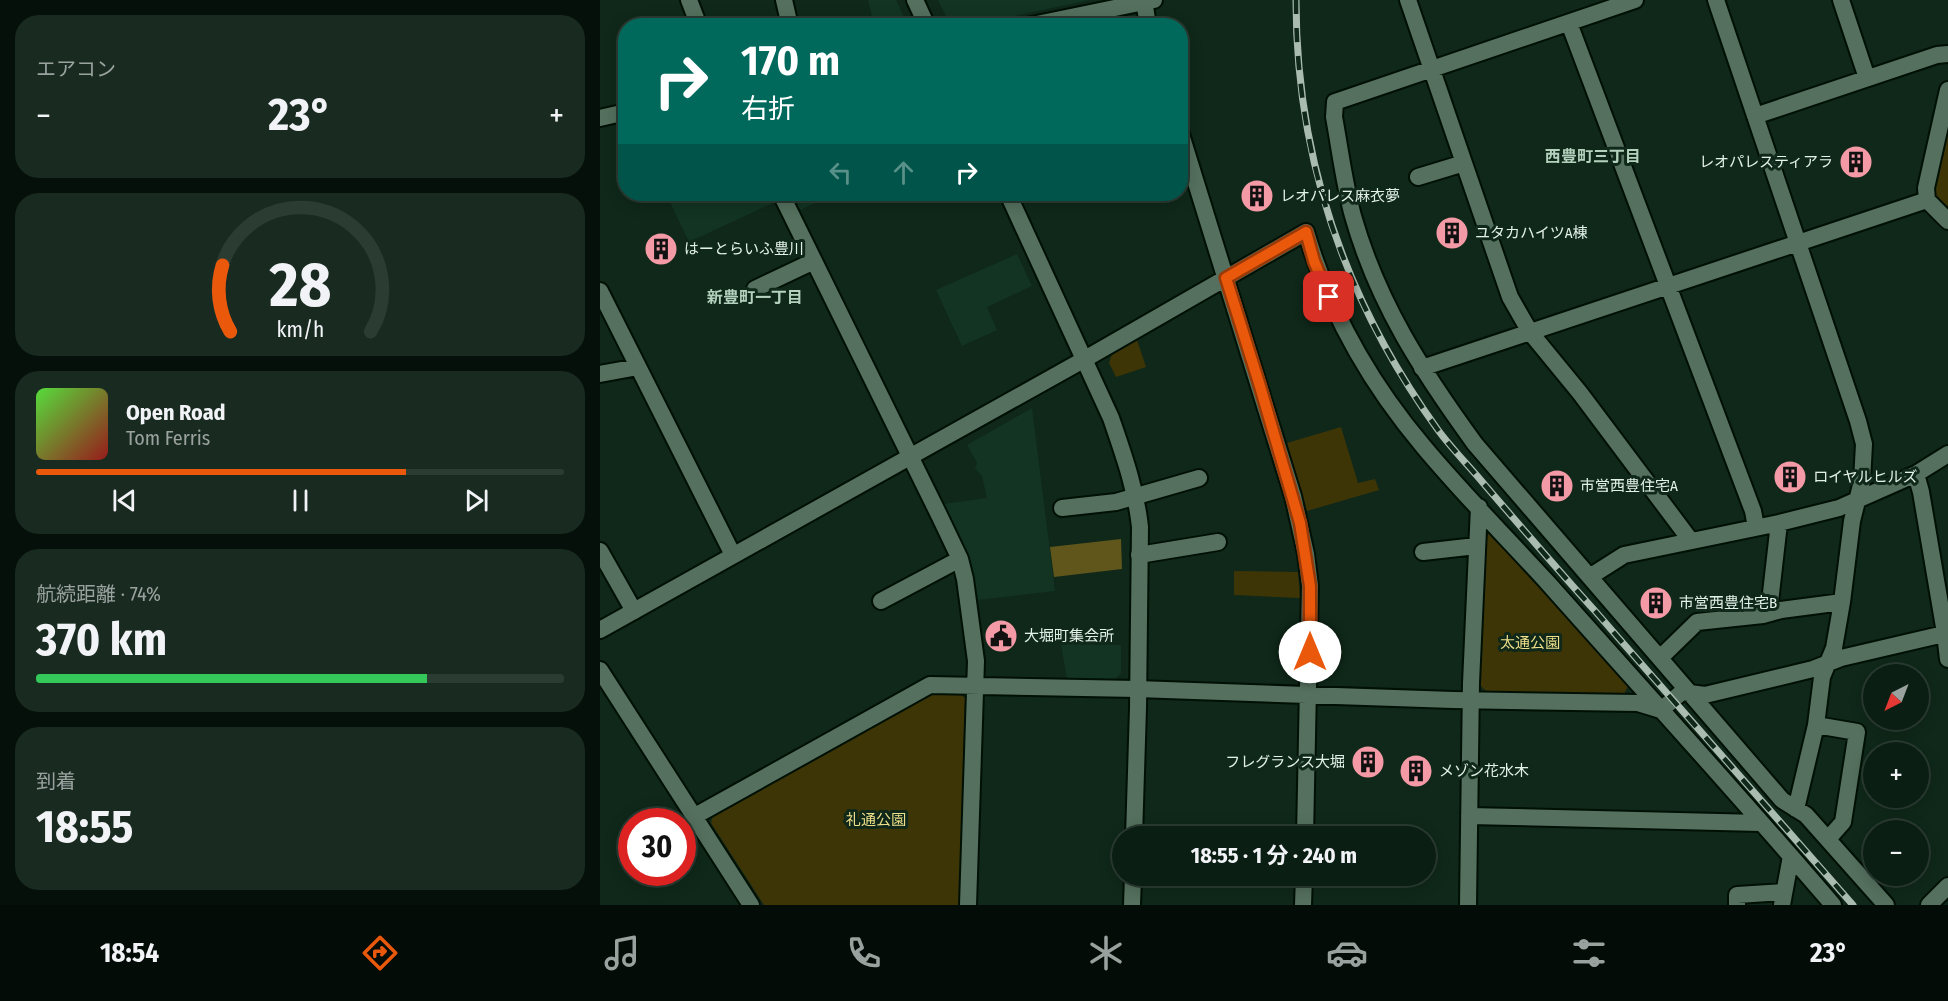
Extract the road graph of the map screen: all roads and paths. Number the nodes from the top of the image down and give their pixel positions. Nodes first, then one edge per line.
1 (689, 0) edge
2 (784, 0) edge
3 (915, 0) edge
4 (1408, 0) edge
5 (1635, 0) edge
6 (1716, 0) edge
7 (1841, 0) edge
8 (1147, 1) edge
9 (696, 18) edge
10 (788, 18) edge
11 (923, 18) edge
12 (1065, 18) edge
13 (1148, 18) edge
14 (1569, 23) junction
15 (1948, 54) edge
16 (1432, 69) junction
17 (1867, 78) junction
18 (1948, 90) edge
19 (618, 114) edge
20 (1755, 116) junction
21 (600, 118) edge
22 (1188, 157) edge
23 (1464, 163) junction
24 (1418, 177) dead end
25 (1927, 200) junction
26 (784, 201) edge
27 (1011, 201) edge
28 (1948, 221) edge
29 (1797, 243) junction
30 (814, 261) junction
31 (1226, 278) junction
32 (1667, 286) junction
33 (755, 289) dead end
34 (600, 291) edge
35 (1530, 332) junction
36 (1085, 358) junction
37 (638, 367) junction
38 (1422, 368) junction
39 (600, 374) edge
40 (1948, 454) edge
41 (910, 456) junction
42 (1916, 474) junction
43 (1199, 478) dead end
44 (1135, 497) junction
45 (1856, 501) junction
46 (1479, 507) junction
47 (1062, 508) dead end
48 (1779, 523) junction
49 (1756, 527) junction
50 (1691, 541) junction
51 (1218, 542) dead end
52 (1476, 546) junction
53 (600, 551) edge
54 (1423, 552) dead end
55 (733, 555) junction
56 (1139, 555) junction
57 (960, 559) junction
58 (1591, 576) junction
59 (881, 602) dead end
60 (1842, 602) junction
61 (634, 611) junction
62 (1771, 613) junction
63 (600, 630) edge
64 (1947, 633) edge
65 (1660, 658) junction
66 (1948, 659) edge
67 (1829, 663) junction
68 (600, 670) edge
69 (973, 686) junction
70 (1137, 689) junction
71 (1691, 693) junction
72 (1309, 695) junction
73 (1472, 700) junction
74 (1661, 710) junction
75 (1816, 725) junction
76 (690, 808) edge
77 (1796, 809) junction
78 (696, 815) edge
79 (1469, 816) junction
80 (696, 818) edge
81 (1760, 823) junction
82 (1134, 826) edge
83 (1305, 826) edge
84 (1828, 839) junction
85 (1791, 856) junction
86 (1133, 886) edge
87 (1304, 886) edge
88 (1948, 886) edge
89 (1783, 899) edge
90 (752, 905) edge
91 (968, 905) edge
92 (1132, 905) edge
93 (1303, 905) edge
94 (1468, 905) edge
95 (1737, 905) edge
96 (1833, 905) edge
97 (1886, 905) edge
98 (1929, 905) edge

1 - 9 street
2 - 10 street
3 - 11 street
4 - 16 street
5 - 14 street
6 - 20 street
7 - 17 street
8 - 12 street
8 - 13 street
14 - 16 street
14 - 32 street
15 - 17 street
16 - 23 street
16 - 38 street
17 - 20 street
18 - 25 street
19 - 21 street
20 - 29 street
22 - 31 street
23 - 24 street
23 - 35 street
25 - 28 street
25 - 29 street
26 - 30 street
27 - 36 street
29 - 32 street
29 - 45 street
30 - 33 street
30 - 41 street
31 - 36 street
31 - 46 street
31 - 72 street
32 - 35 street
32 - 49 street
34 - 37 street
35 - 38 street
35 - 50 street
36 - 41 street
36 - 44 street
37 - 39 street
37 - 55 street
38 - 58 street
40 - 42 street
41 - 55 street
41 - 57 street
42 - 45 street
42 - 64 street
43 - 44 street
44 - 47 street
44 - 56 street
45 - 48 street
45 - 60 street
46 - 52 street
46 - 74 street
48 - 49 street
48 - 62 street
49 - 50 street
50 - 58 street
51 - 56 street
52 - 54 street
52 - 73 street
53 - 61 street
55 - 61 street
56 - 70 street
57 - 59 street
57 - 69 street
58 - 65 street
60 - 62 street
60 - 67 street
61 - 63 street
62 - 65 street
64 - 66 street
64 - 67 street
65 - 71 street
67 - 71 street
67 - 75 street
68 - 76 street
69 - 70 street
69 - 78 street
69 - 91 street
70 - 72 street
70 - 82 street
71 - 74 street
71 - 77 street
72 - 73 street
72 - 83 street
73 - 74 street
73 - 79 street
74 - 81 street
75 - 77 street
75 - 84 street
77 - 84 street
79 - 81 street
79 - 94 street
80 - 90 street
81 - 85 street
84 - 97 street
85 - 89 street
85 - 96 street
86 - 92 street
87 - 93 street
88 - 98 street
89 - 95 street

